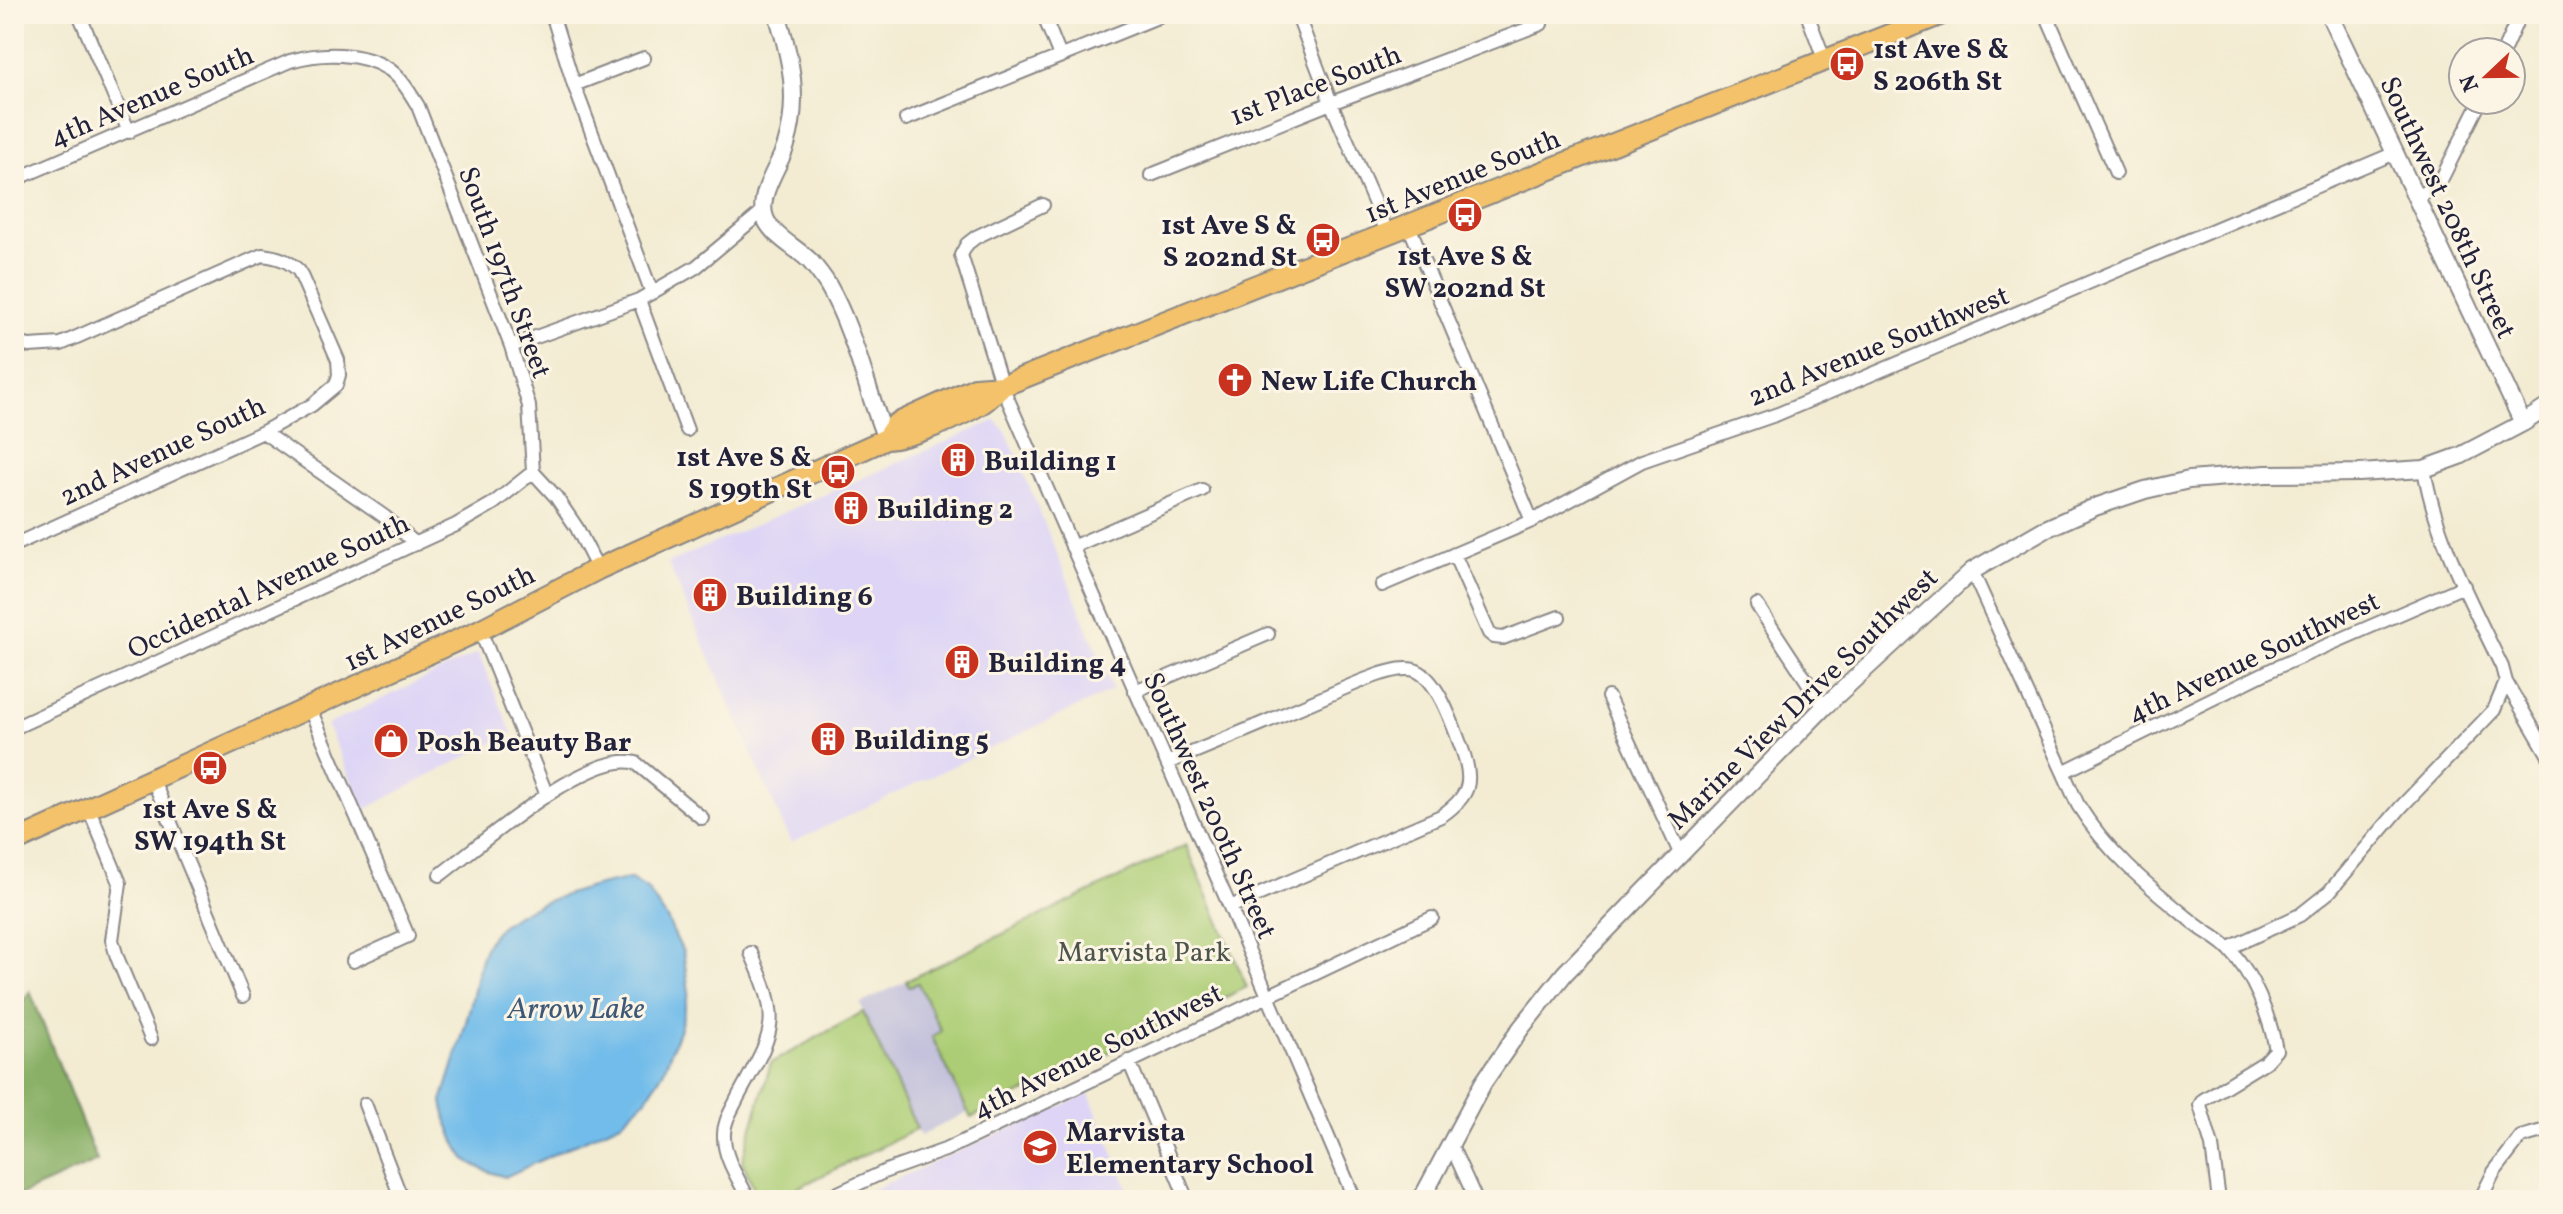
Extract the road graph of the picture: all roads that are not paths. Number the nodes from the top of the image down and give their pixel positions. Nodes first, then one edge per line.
1 (79, 14) edge
2 (552, 14) edge
3 (777, 14) edge
4 (1043, 14) edge
5 (1165, 14) edge
6 (1297, 14) edge
7 (1807, 14) edge
8 (1942, 14) edge
9 (2046, 14) edge
10 (2329, 14) edge
11 (2520, 14) edge
12 (1541, 24) dead end
13 (2510, 36) edge
14 (1060, 56) junction
15 (355, 58) joint
16 (644, 58) dead end
17 (1825, 61) junction
18 (574, 85) junction
19 (1331, 103) junction
20 (2474, 116) edge
21 (906, 119) dead end
22 (129, 132) junction
23 (2395, 153) junction
24 (2116, 173) dead end
25 (1151, 175) dead end
26 (14, 180) edge
27 (2417, 198) junction
28 (1043, 205) dead end
29 (763, 211) junction
30 (1409, 226) junction
31 (1388, 234) junction
32 (652, 293) junction
33 (639, 300) junction
34 (14, 342) edge
35 (511, 346) junction
36 (1002, 386) junction
37 (2549, 406) edge
38 (2523, 423) junction
39 (687, 430) dead end
40 (263, 432) junction
41 (886, 439) junction
42 (2424, 469) junction
43 (533, 472) junction
44 (1202, 490) dead end
45 (1532, 521) junction
46 (416, 544) junction
47 (14, 545) edge
48 (1072, 547) junction
49 (1454, 554) junction
50 (598, 569) junction
51 (1972, 571) junction
52 (1382, 585) dead end
53 (2464, 586) junction
54 (1757, 605) dead end
55 (1559, 617) dead end
56 (480, 630) junction
57 (1268, 634) dead end
58 (2506, 682) junction
59 (1135, 691) junction
60 (1608, 697) dead end
61 (1824, 707) junction
62 (310, 709) junction
63 (14, 728) edge
64 (2549, 756) edge
65 (1167, 763) junction
66 (2063, 772) junction
67 (153, 780) junction
68 (546, 793) junction
69 (89, 809) junction
70 (702, 818) dead end
71 (14, 842) edge
72 (1680, 853) junction
73 (440, 875) dead end
74 (1230, 907) junction
75 (1432, 918) dead end
76 (2229, 948) junction
77 (751, 953) dead end
78 (353, 961) dead end
79 (1267, 995) junction
80 (243, 996) dead end
81 (151, 1039) dead end
82 (1129, 1061) junction
83 (365, 1104) dead end
84 (2549, 1129) edge
85 (1450, 1143) junction
86 (402, 1200) edge
87 (749, 1200) edge
88 (823, 1200) edge
89 (1187, 1200) edge
90 (1355, 1200) edge
91 (1421, 1200) edge
92 (1476, 1200) edge
93 (2219, 1200) edge
94 (2480, 1200) edge

1 - 22 street
2 - 18 street
3 - 29 street
4 - 14 street
5 - 14 street
6 - 19 street
7 - 17 street
8 - 17 main road, 1st Avenue South
9 - 24 street
10 - 23 street, Southwest 208th Street
11 - 13 street
12 - 19 street, 1st Place South
14 - 21 street
15 - 22 street, 4th Avenue South
15 - 35 street, South 197th Street
16 - 18 street
17 - 30 main road, 1st Avenue South
18 - 32 street
19 - 25 street, 1st Place South
19 - 31 street
20 - 27 street
22 - 26 street, 4th Avenue South
23 - 27 street, Southwest 208th Street
23 - 45 street, 2nd Avenue Southwest
27 - 38 street, Southwest 208th Street
28 - 36 street, Southwest 200th Street
29 - 32 street
29 - 41 street
30 - 31 main road, 1st Avenue South
30 - 45 street
31 - 36 main road, 1st Avenue South
32 - 33 street
33 - 35 street
33 - 39 street
34 - 40 street, 2nd Avenue South
35 - 43 street, South 197th Street
36 - 41 main road, 1st Avenue South
36 - 48 street, Southwest 200th Street
37 - 38 street, Marine View Drive Southwest
38 - 42 street, Marine View Drive Southwest
40 - 46 street
40 - 47 street, 2nd Avenue South
41 - 50 main road, 1st Avenue South
42 - 51 street, Marine View Drive Southwest
42 - 53 street
43 - 46 street, Occidental Avenue South
43 - 50 street
44 - 48 street
45 - 49 street, 2nd Avenue Southwest
46 - 63 street, Occidental Avenue South
48 - 59 street, Southwest 200th Street
49 - 52 street, 2nd Avenue Southwest
49 - 55 street
50 - 56 main road, 1st Avenue South
51 - 61 street, Marine View Drive Southwest
51 - 66 street
53 - 58 street
53 - 66 street, 4th Avenue Southwest
54 - 61 street
56 - 62 main road, 1st Avenue South
56 - 68 street
57 - 59 street
58 - 64 street
58 - 76 street
59 - 65 street, Southwest 200th Street
60 - 72 street
61 - 72 street, Marine View Drive Southwest
62 - 67 main road, 1st Avenue South
62 - 78 street
65 - 74 street, Southwest 200th Street
65 - 74 street
66 - 76 street
67 - 69 main road, 1st Avenue South
67 - 80 street
68 - 70 street
68 - 73 street
69 - 71 main road, 1st Avenue South
69 - 81 street
72 - 85 street, Marine View Drive Southwest
74 - 79 street, Southwest 200th Street
75 - 79 street, 4th Avenue Southwest
76 - 93 street
77 - 87 street
79 - 82 street, 4th Avenue Southwest
79 - 90 street, Southwest 200th Street
82 - 88 street, 4th Avenue Southwest
82 - 89 street
83 - 86 street
84 - 94 street
85 - 91 street, Marine View Drive Southwest
85 - 92 street

